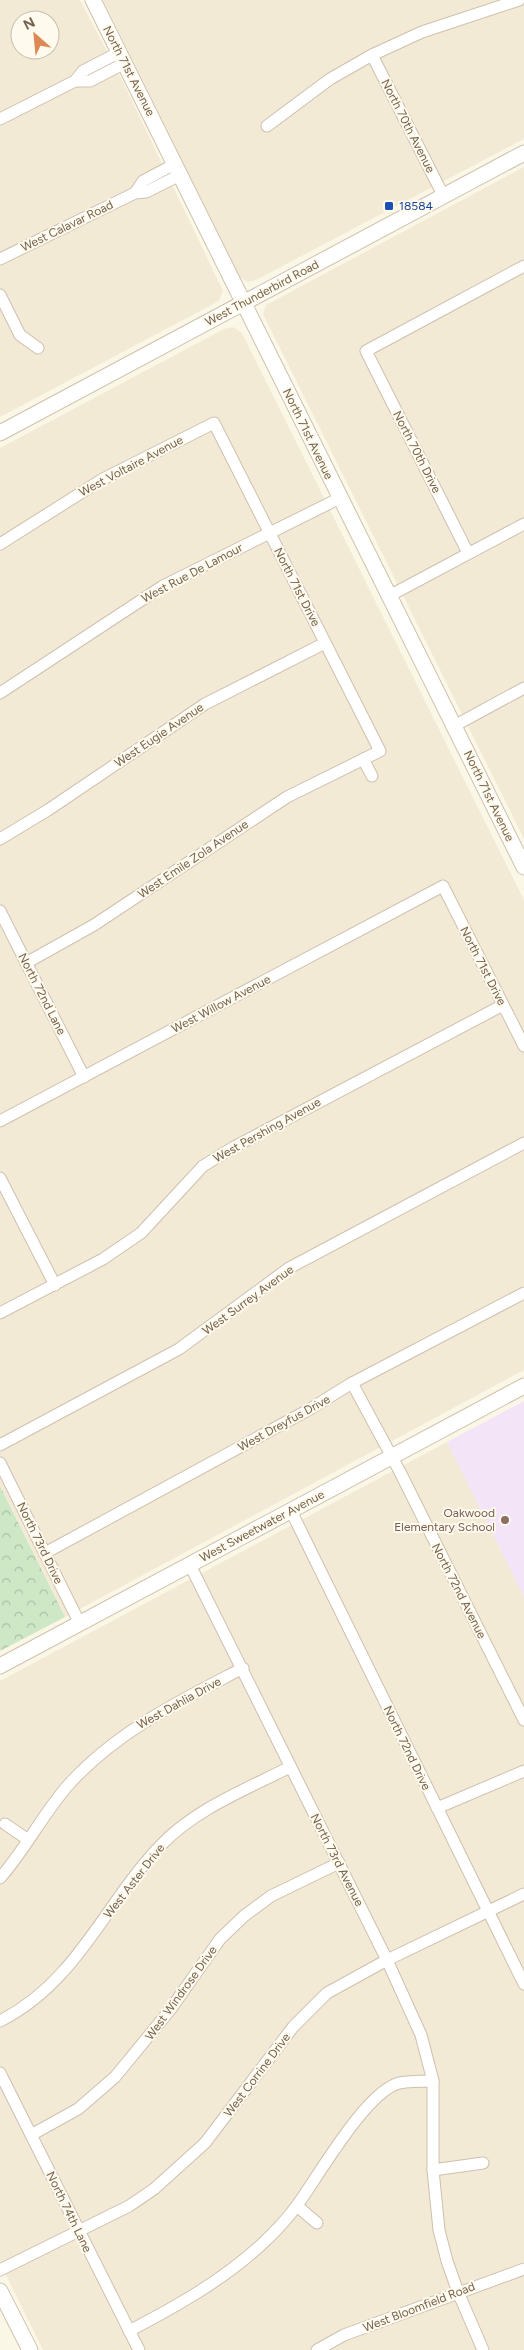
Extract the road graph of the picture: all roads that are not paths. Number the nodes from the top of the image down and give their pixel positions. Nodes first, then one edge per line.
1 (93, 0) edge
2 (519, 0) edge
3 (372, 55) junction
4 (123, 58) junction
5 (94, 65) junction
6 (100, 76) junction
7 (75, 81) junction
8 (0, 119) edge
9 (267, 126) dead end
10 (524, 153) edge
11 (178, 170) junction
12 (150, 177) junction
13 (156, 188) junction
14 (135, 193) junction
15 (444, 197) junction
16 (0, 259) edge
17 (524, 266) edge
18 (0, 294) edge
19 (243, 302) junction
20 (38, 348) dead end
21 (214, 423) joint
22 (0, 433) edge
23 (340, 498) junction
24 (524, 524) edge
25 (269, 533) junction
26 (1, 541) edge
27 (468, 553) junction
28 (389, 596) junction
29 (325, 643) junction
30 (524, 688) edge
31 (0, 693) edge
32 (454, 726) junction
33 (380, 751) joint
34 (363, 759) junction
35 (372, 776) dead end
36 (0, 839) edge
37 (524, 867) edge
38 (443, 886) joint
39 (0, 912) edge
40 (26, 963) junction
41 (503, 1005) junction
42 (524, 1046) edge
43 (84, 1077) junction
44 (0, 1122) edge
45 (524, 1143) edge
46 (1, 1181) edge
47 (55, 1285) junction
48 (524, 1293) edge
49 (0, 1313) edge
50 (352, 1383) junction
51 (524, 1386) edge
52 (0, 1445) edge
53 (392, 1456) junction
54 (0, 1462) edge
55 (291, 1511) junction
56 (45, 1553) junction
57 (190, 1565) junction
58 (80, 1624) junction
59 (0, 1666) edge
60 (243, 1668) junction
61 (524, 1720) edge
62 (290, 1767) junction
63 (524, 1771) edge
64 (437, 1808) junction
65 (5, 1824) dead end
66 (27, 1839) junction
67 (339, 1863) junction
68 (0, 1878) edge
69 (524, 1894) edge
70 (488, 1912) junction
71 (387, 1960) junction
72 (524, 1984) edge
73 (0, 2021) edge
74 (0, 2074) edge
75 (434, 2080) junction
76 (31, 2135) junction
77 (483, 2163) dead end
78 (433, 2170) junction
79 (297, 2206) junction
80 (317, 2223) dead end
81 (78, 2231) junction
82 (524, 2268) edge
83 (0, 2270) edge
84 (0, 2291) edge
85 (458, 2292) junction
86 (129, 2331) junction
87 (30, 2350) edge
88 (139, 2350) edge
89 (317, 2350) edge
90 (483, 2350) edge

1 - 4 street, North 71st Avenue
2 - 3 street
3 - 9 street
3 - 15 street, North 70th Avenue
4 - 5 street
4 - 6 street
4 - 11 street, North 71st Avenue
5 - 6 street
5 - 7 street
6 - 7 street
7 - 8 street
10 - 15 street, West Thunderbird Road
11 - 12 street, West Calavar Road
11 - 13 street, West Calavar Road
11 - 19 street, North 71st Avenue
12 - 13 street
12 - 14 street, West Calavar Road
13 - 14 street, West Calavar Road
14 - 16 street, West Calavar Road
15 - 19 street, West Thunderbird Road
17 - 27 street, North 70th Drive
18 - 20 street
19 - 22 street, West Thunderbird Road
19 - 23 street, North 71st Avenue
21 - 25 street, North 71st Drive
21 - 26 street, West Voltaire Avenue
23 - 25 street, West Rue De Lamour
23 - 28 street, North 71st Avenue
24 - 27 street
25 - 29 street, North 71st Drive
25 - 31 street, West Rue De Lamour
27 - 28 street
28 - 32 street, North 71st Avenue
29 - 33 street, North 71st Drive
29 - 36 street, West Eugie Avenue
30 - 32 street
32 - 37 street, North 71st Avenue
33 - 34 street, West Emile Zola Avenue
34 - 35 street
34 - 40 street, West Emile Zola Avenue
38 - 41 street, North 71st Drive
38 - 43 street, West Willow Avenue
39 - 40 street, North 72nd Lane
40 - 43 street, North 72nd Lane
41 - 42 street, North 71st Drive
41 - 47 street, West Pershing Avenue
43 - 44 street, West Willow Avenue
45 - 52 street, West Surrey Avenue
46 - 47 street
47 - 49 street, West Pershing Avenue
48 - 50 street, West Dreyfus Drive
50 - 53 street, North 72nd Avenue
50 - 56 street, West Dreyfus Drive
51 - 53 street, West Sweetwater Avenue
53 - 55 street, West Sweetwater Avenue
53 - 61 street, North 72nd Avenue
54 - 56 street, North 73rd Drive
55 - 57 street, West Sweetwater Avenue
55 - 64 street, North 72nd Drive
56 - 58 street, North 73rd Drive
57 - 58 street, West Sweetwater Avenue
57 - 60 street, North 73rd Avenue
58 - 59 street, West Sweetwater Avenue
60 - 62 street, North 73rd Avenue
60 - 66 street, West Dahlia Drive
62 - 67 street, North 73rd Avenue
62 - 73 street, West Aster Drive
63 - 64 street
64 - 70 street, North 72nd Drive
65 - 66 street
66 - 68 street, West Dahlia Drive
67 - 71 street, North 73rd Avenue
67 - 76 street, West Windrose Drive
69 - 70 street, West Corrine Drive
70 - 71 street, West Corrine Drive
70 - 72 street, North 72nd Drive
71 - 75 street, North 73rd Avenue
71 - 81 street, West Corrine Drive
74 - 76 street, North 74th Lane
75 - 78 street, North 73rd Avenue
75 - 79 street
76 - 81 street, North 74th Lane
77 - 78 street
78 - 85 street, North 73rd Avenue
79 - 80 street
79 - 86 street
81 - 83 street, West Corrine Drive
81 - 86 street, North 74th Lane
82 - 85 street, West Bloomfield Road
84 - 87 street
85 - 89 street, West Bloomfield Road
85 - 90 street, North 73rd Avenue
86 - 88 street, North 74th Lane

